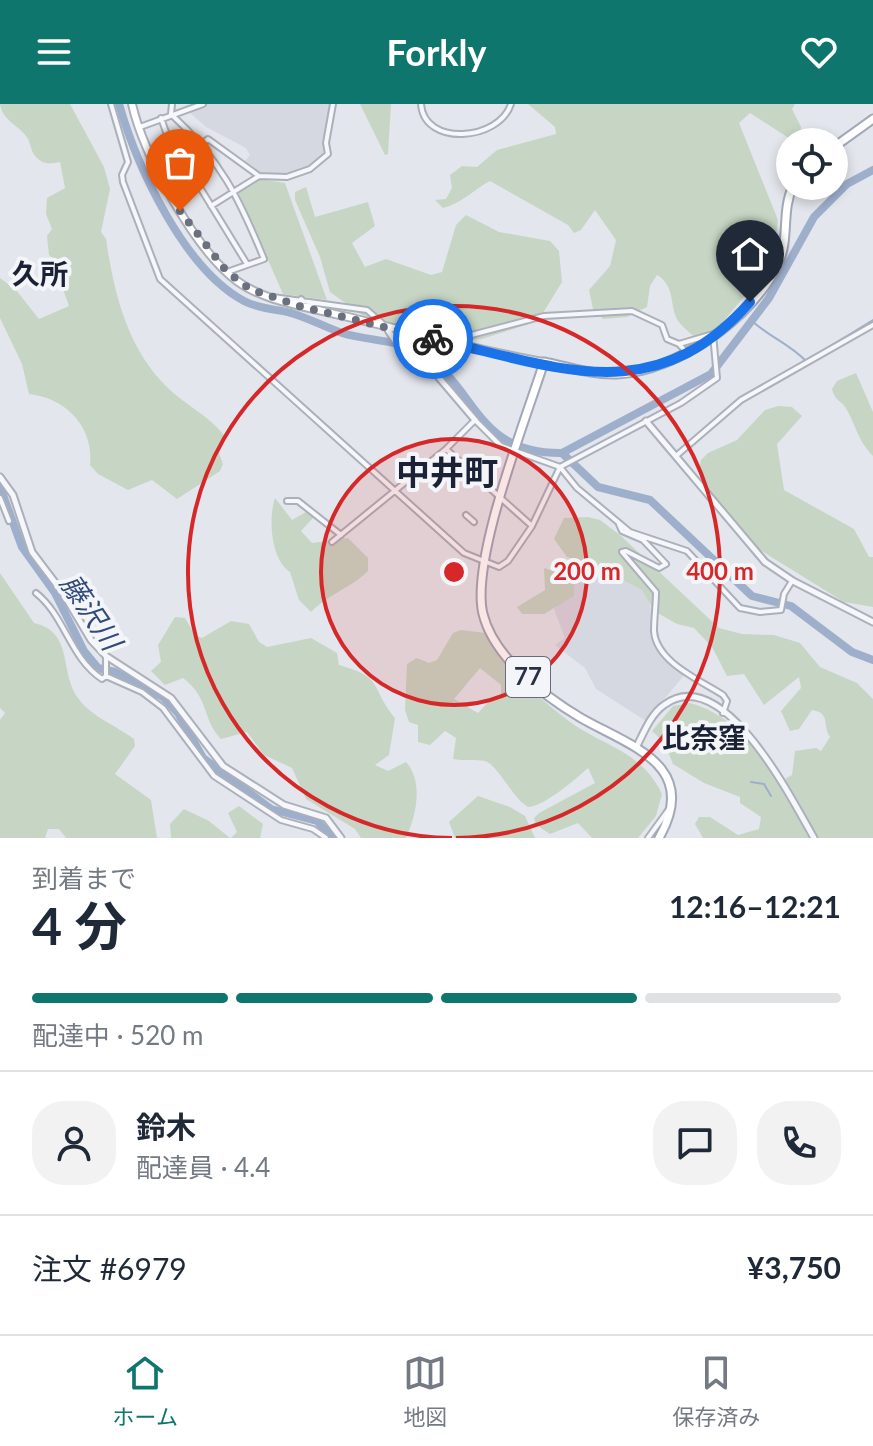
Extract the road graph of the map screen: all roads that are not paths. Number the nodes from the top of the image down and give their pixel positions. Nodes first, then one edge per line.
1 (111, 104) edge
2 (132, 104) edge
3 (172, 104) edge
4 (203, 104) edge
5 (333, 104) edge
6 (421, 104) edge
7 (511, 104) edge
8 (171, 114) junction
9 (161, 118) junction
10 (873, 119) edge
11 (138, 128) junction
12 (848, 137) edge
13 (200, 145) junction
14 (259, 176) junction
15 (236, 190) junction
16 (790, 200) edge
17 (211, 206) junction
18 (247, 265) junction
19 (227, 272) junction
20 (270, 296) junction
21 (301, 299) junction
22 (312, 309) junction
23 (873, 325) edge
24 (390, 333) junction
25 (713, 338) junction
26 (453, 343) junction
27 (679, 344) junction
28 (687, 353) junction
29 (544, 362) junction
30 (475, 420) junction
31 (646, 421) junction
32 (446, 449) junction
33 (516, 451) junction
34 (675, 456) junction
35 (560, 467) junction
36 (0, 477) edge
37 (3, 487) edge
38 (394, 492) junction
39 (502, 496) junction
40 (0, 498) edge
41 (287, 501) dead end
42 (466, 515) dead end
43 (9, 521) dead end
44 (474, 522) dead end
45 (618, 522) junction
46 (532, 526) junction
47 (341, 535) junction
48 (332, 542) dead end
49 (483, 563) junction
50 (793, 581) junction
51 (36, 593) dead end
52 (873, 622) edge
53 (106, 656) junction
54 (106, 673) junction
55 (723, 713) junction
56 (198, 735) junction
57 (187, 742) junction
58 (637, 746) junction
59 (670, 807) junction
60 (326, 838) edge
61 (341, 838) edge
62 (648, 838) edge
63 (659, 838) edge
64 (814, 838) edge

1 - 38 street
2 - 11 main road
3 - 8 street
4 - 8 street
5 - 14 street
6 - 7 street
8 - 9 street
8 - 13 street
9 - 11 street
9 - 17 street
10 - 12 main road
11 - 19 main road
13 - 14 street
13 - 15 street
14 - 15 street
15 - 17 street
15 - 18 street
16 - 25 main road
17 - 18 street
18 - 19 street
19 - 20 main road
20 - 21 street
20 - 22 main road
21 - 22 street
21 - 24 street
22 - 24 main road
23 - 34 street
24 - 26 main road
24 - 30 street
25 - 27 street
25 - 28 main road
25 - 31 street
26 - 27 street
26 - 29 main road
27 - 28 street
28 - 29 main road
29 - 33 main road, 77
30 - 32 street
30 - 33 street
31 - 34 street
31 - 35 street
32 - 38 street
32 - 39 street
33 - 35 street
33 - 39 main road, 77
34 - 50 street
35 - 45 street
35 - 46 street
36 - 37 street
37 - 53 street
38 - 47 street
38 - 49 street
39 - 46 street
39 - 49 main road, 77
40 - 43 street
41 - 47 street
42 - 44 street
45 - 50 street
45 - 55 street
46 - 49 street
47 - 48 street
49 - 58 main road, 77
50 - 52 street
51 - 54 street
53 - 54 street
53 - 56 street
54 - 57 street
55 - 58 street
55 - 64 street
56 - 57 street
56 - 61 street
57 - 60 street
58 - 59 main road, 77
59 - 62 street
59 - 63 main road

